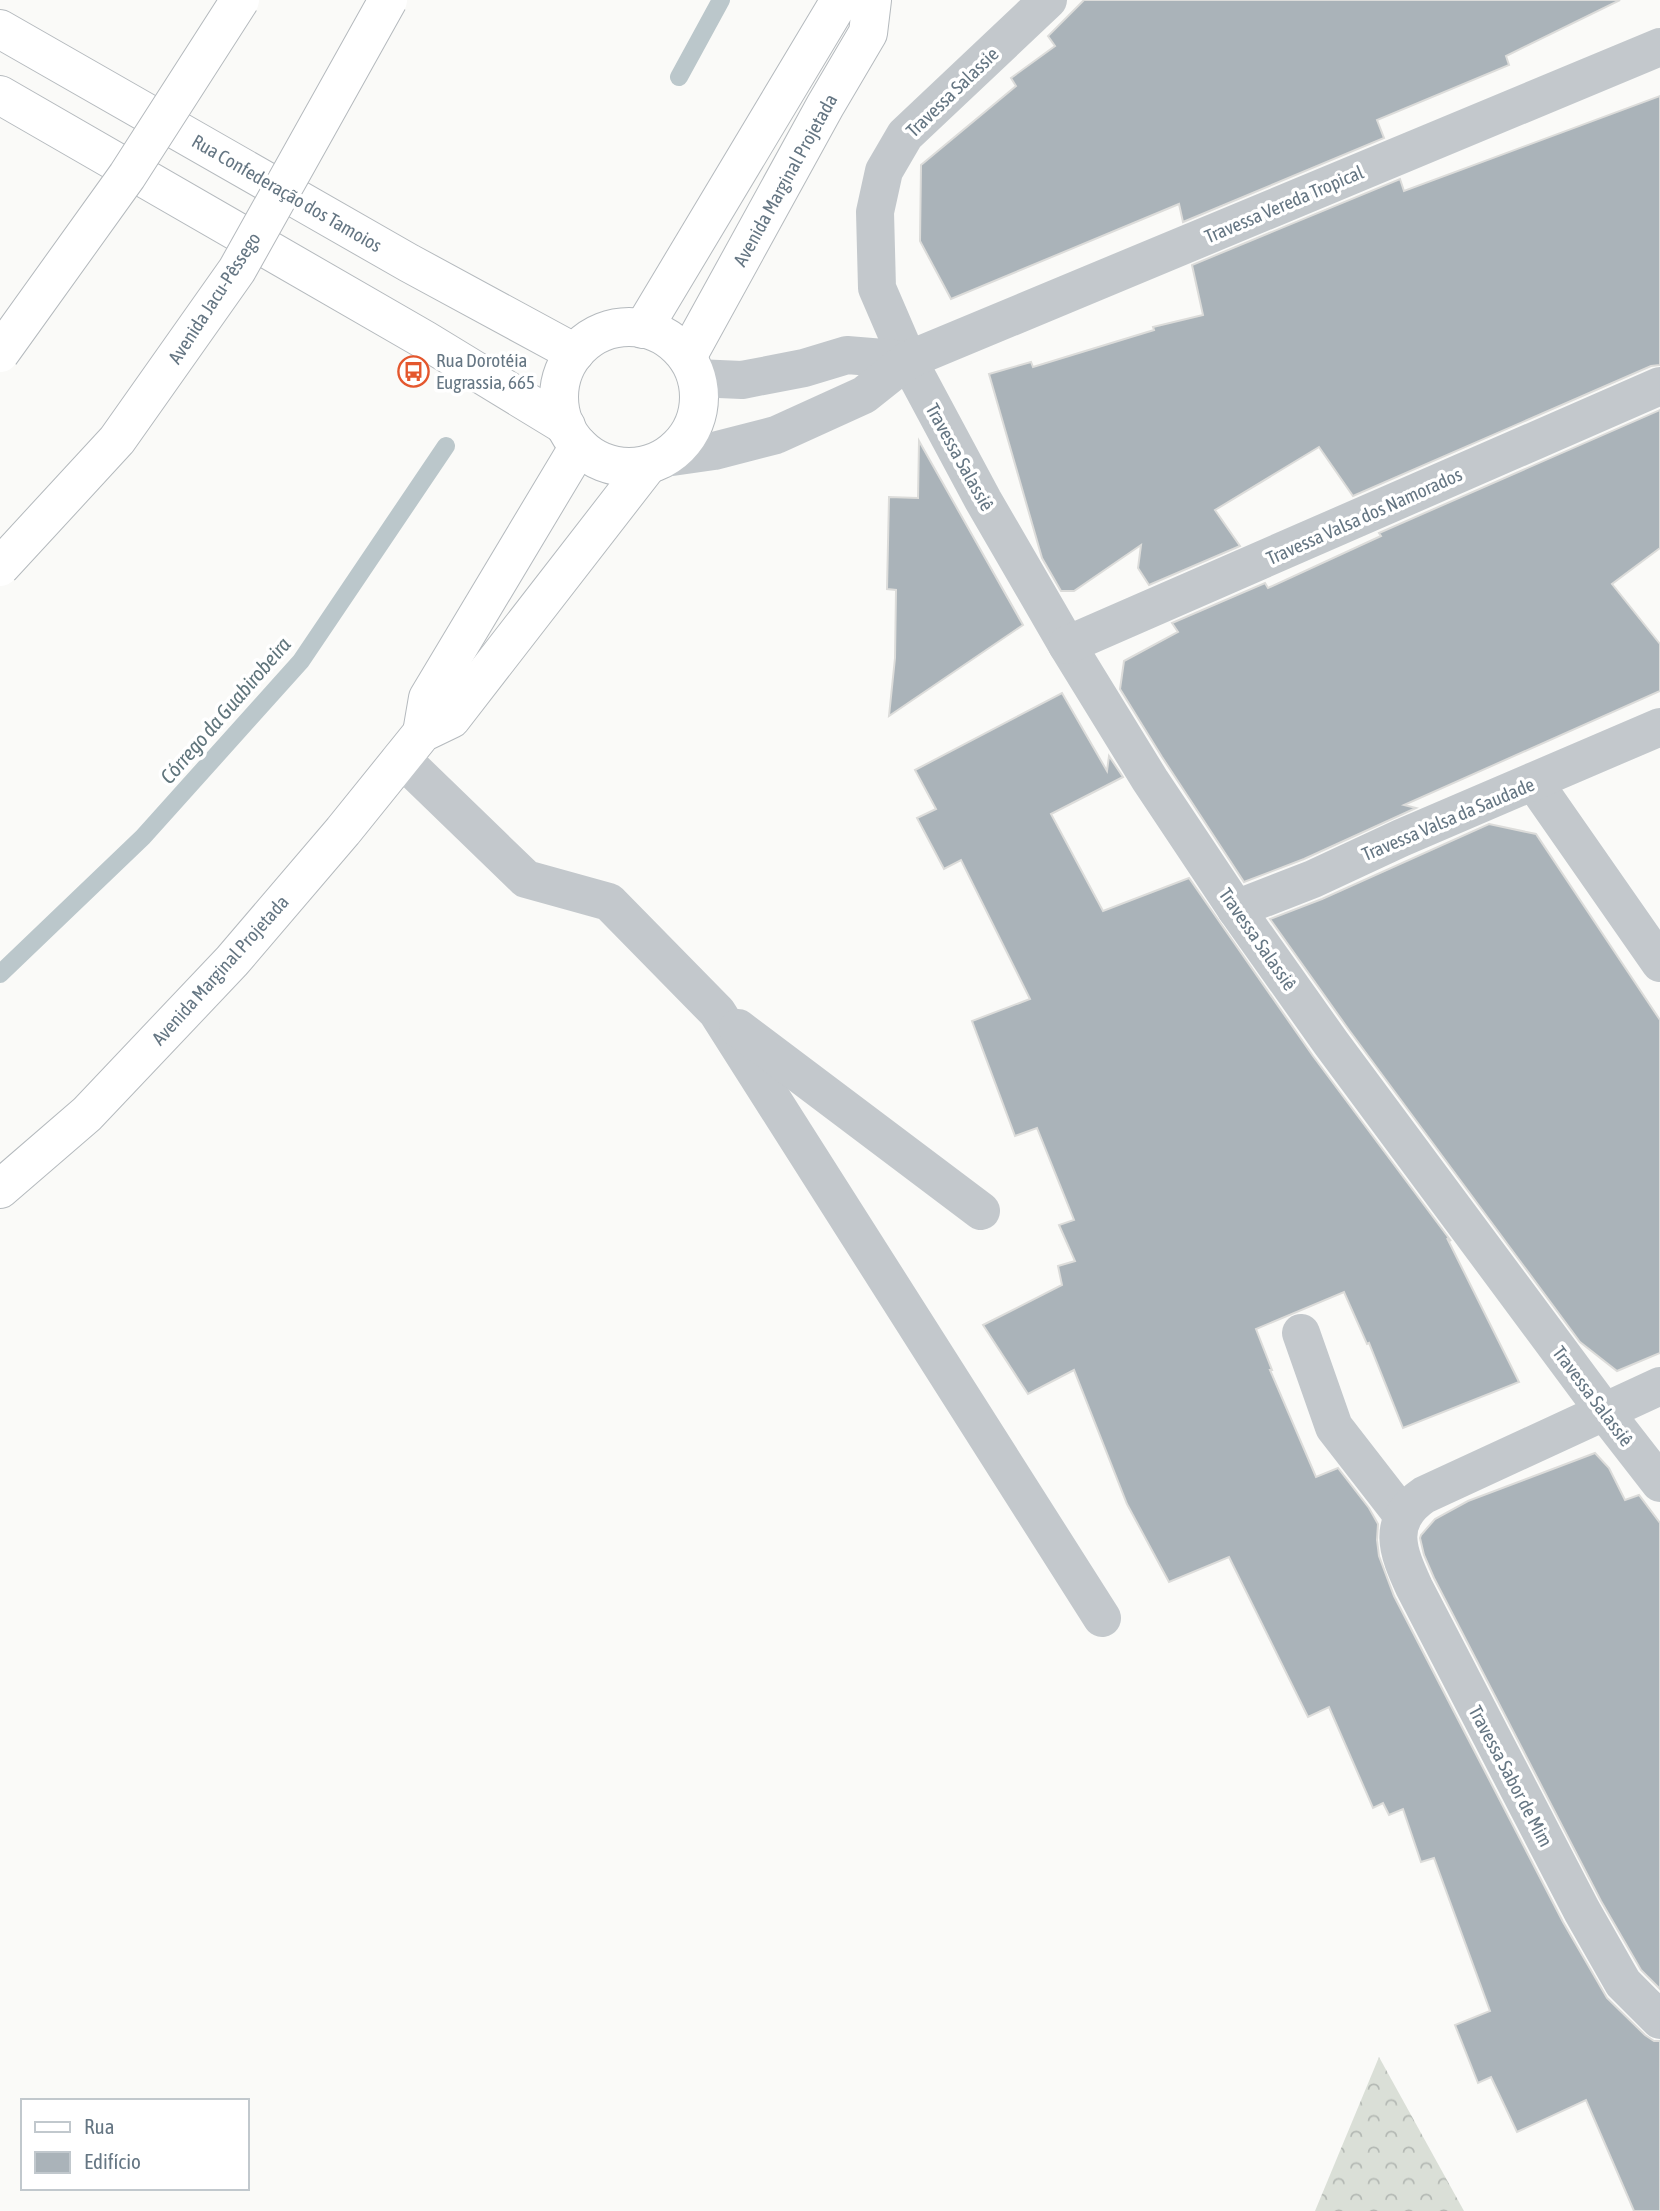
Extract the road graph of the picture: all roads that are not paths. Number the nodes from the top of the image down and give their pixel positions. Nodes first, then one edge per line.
1 (240, 0) edge
2 (388, 0) edge
3 (846, 0) edge
4 (872, 0) edge
5 (1048, 0) edge
6 (0, 29) edge
7 (1660, 47) edge
8 (4, 102) edge
9 (643, 328) junction
10 (0, 353) edge
11 (575, 353) junction
12 (908, 360) junction
13 (692, 368) junction
14 (1660, 386) edge
15 (572, 436) junction
16 (656, 462) junction
17 (0, 568) edge
18 (1067, 645) junction
19 (1660, 727) edge
20 (411, 745) junction
21 (1535, 782) junction
22 (1237, 909) junction
23 (1660, 963) edge
24 (717, 1012) junction
25 (0, 1189) edge
26 (981, 1211) dead end
27 (1301, 1333) dead end
28 (1660, 1386) edge
29 (1604, 1411) junction
30 (1660, 1483) edge
31 (1403, 1516) junction
32 (1102, 1618) dead end
33 (1660, 2020) edge

1 - 10 main road, bridge
2 - 17 main road, Avenida Jacu-Pêssego, bridge
3 - 9 main road
4 - 13 main road, Avenida Marginal Projetada
5 - 12 street, Travessa Salassie
6 - 11 main road, Rua Confederação dos Tamoios
7 - 12 street, Travessa Vereda Tropical
8 - 15 main road
9 - 11 main road
9 - 13 main road
11 - 15 main road
12 - 13 street, Travessa Vereda Tropical
12 - 16 street, Travessa Vereda Tropical
12 - 18 street, Travessa Salassiê
13 - 16 main road
14 - 18 street, Travessa Valsa dos Namorados
15 - 16 main road
15 - 20 main road, Avenida Marginal Projetada
16 - 20 main road, Avenida Marginal Projetada
18 - 22 street, Travessa Salassiê
19 - 21 street, Travessa Valsa da Saudade
20 - 24 street
20 - 25 main road, Avenida Marginal Projetada
21 - 22 street, Travessa Valsa da Saudade
21 - 23 street
22 - 29 street, Travessa Salassiê
24 - 26 street
24 - 32 street
27 - 31 street
28 - 29 street
29 - 30 street, Travessa Salassiê
29 - 31 street
31 - 33 street, Travessa Sabor de Mim

